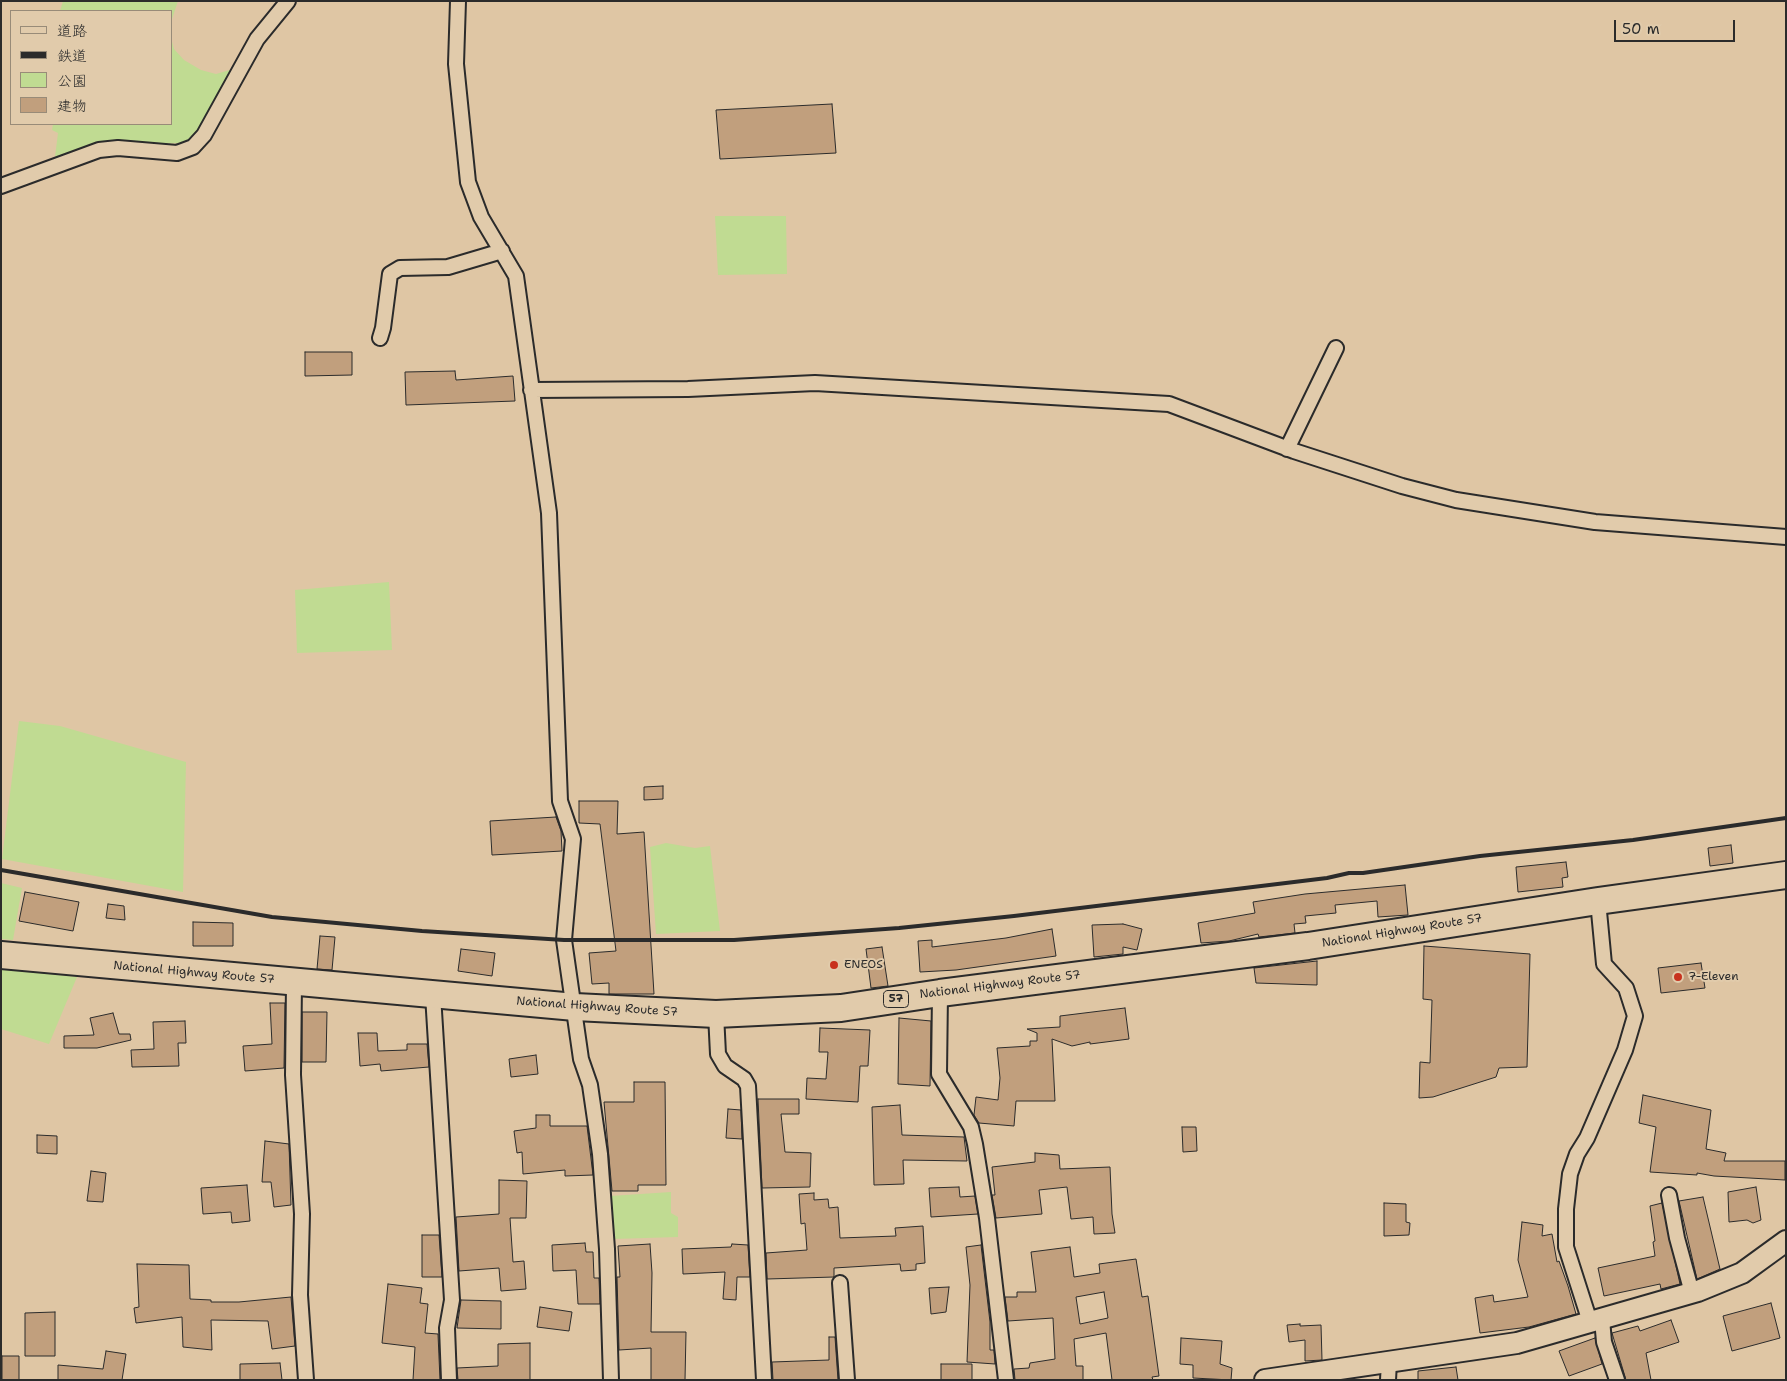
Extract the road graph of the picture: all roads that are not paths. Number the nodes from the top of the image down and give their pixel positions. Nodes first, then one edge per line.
1 (288, 1) edge
2 (458, 1) edge
3 (1, 186) edge
4 (502, 251) junction
5 (380, 338) dead end
6 (1336, 348) dead end
7 (531, 390) junction
8 (1288, 449) junction
9 (1786, 537) edge
10 (1786, 875) edge
11 (1598, 900) junction
12 (1, 955) edge
13 (294, 983) junction
14 (940, 993) junction
15 (433, 995) junction
16 (575, 1007) junction
17 (716, 1014) junction
18 (1669, 1195) dead end
19 (1786, 1241) edge
20 (840, 1283) dead end
21 (1692, 1294) junction
22 (1596, 1321) junction
23 (1389, 1371) edge
24 (1344, 1374) edge
25 (306, 1380) edge
26 (449, 1380) edge
27 (611, 1380) edge
28 (764, 1380) edge
29 (847, 1380) edge
30 (1006, 1380) edge
31 (1265, 1380) edge
32 (1617, 1380) edge

1 - 3 street
2 - 4 street
4 - 5 street
4 - 7 street
6 - 8 street
7 - 8 street
7 - 16 street
8 - 9 street
10 - 11 highway, National Highway Route 57 / 57
11 - 14 highway, National Highway Route 57 / 57
11 - 22 street
12 - 13 highway, National Highway Route 57 / 57
13 - 15 highway, National Highway Route 57 / 57
13 - 25 street
14 - 17 highway, National Highway Route 57 / 57
14 - 30 street
15 - 16 highway, National Highway Route 57 / 57
15 - 26 street
16 - 17 highway, National Highway Route 57 / 57
16 - 27 street
17 - 28 street
18 - 21 street
19 - 21 street
20 - 29 street
21 - 22 street
22 - 23 street
22 - 32 street
23 - 24 street
24 - 31 street

